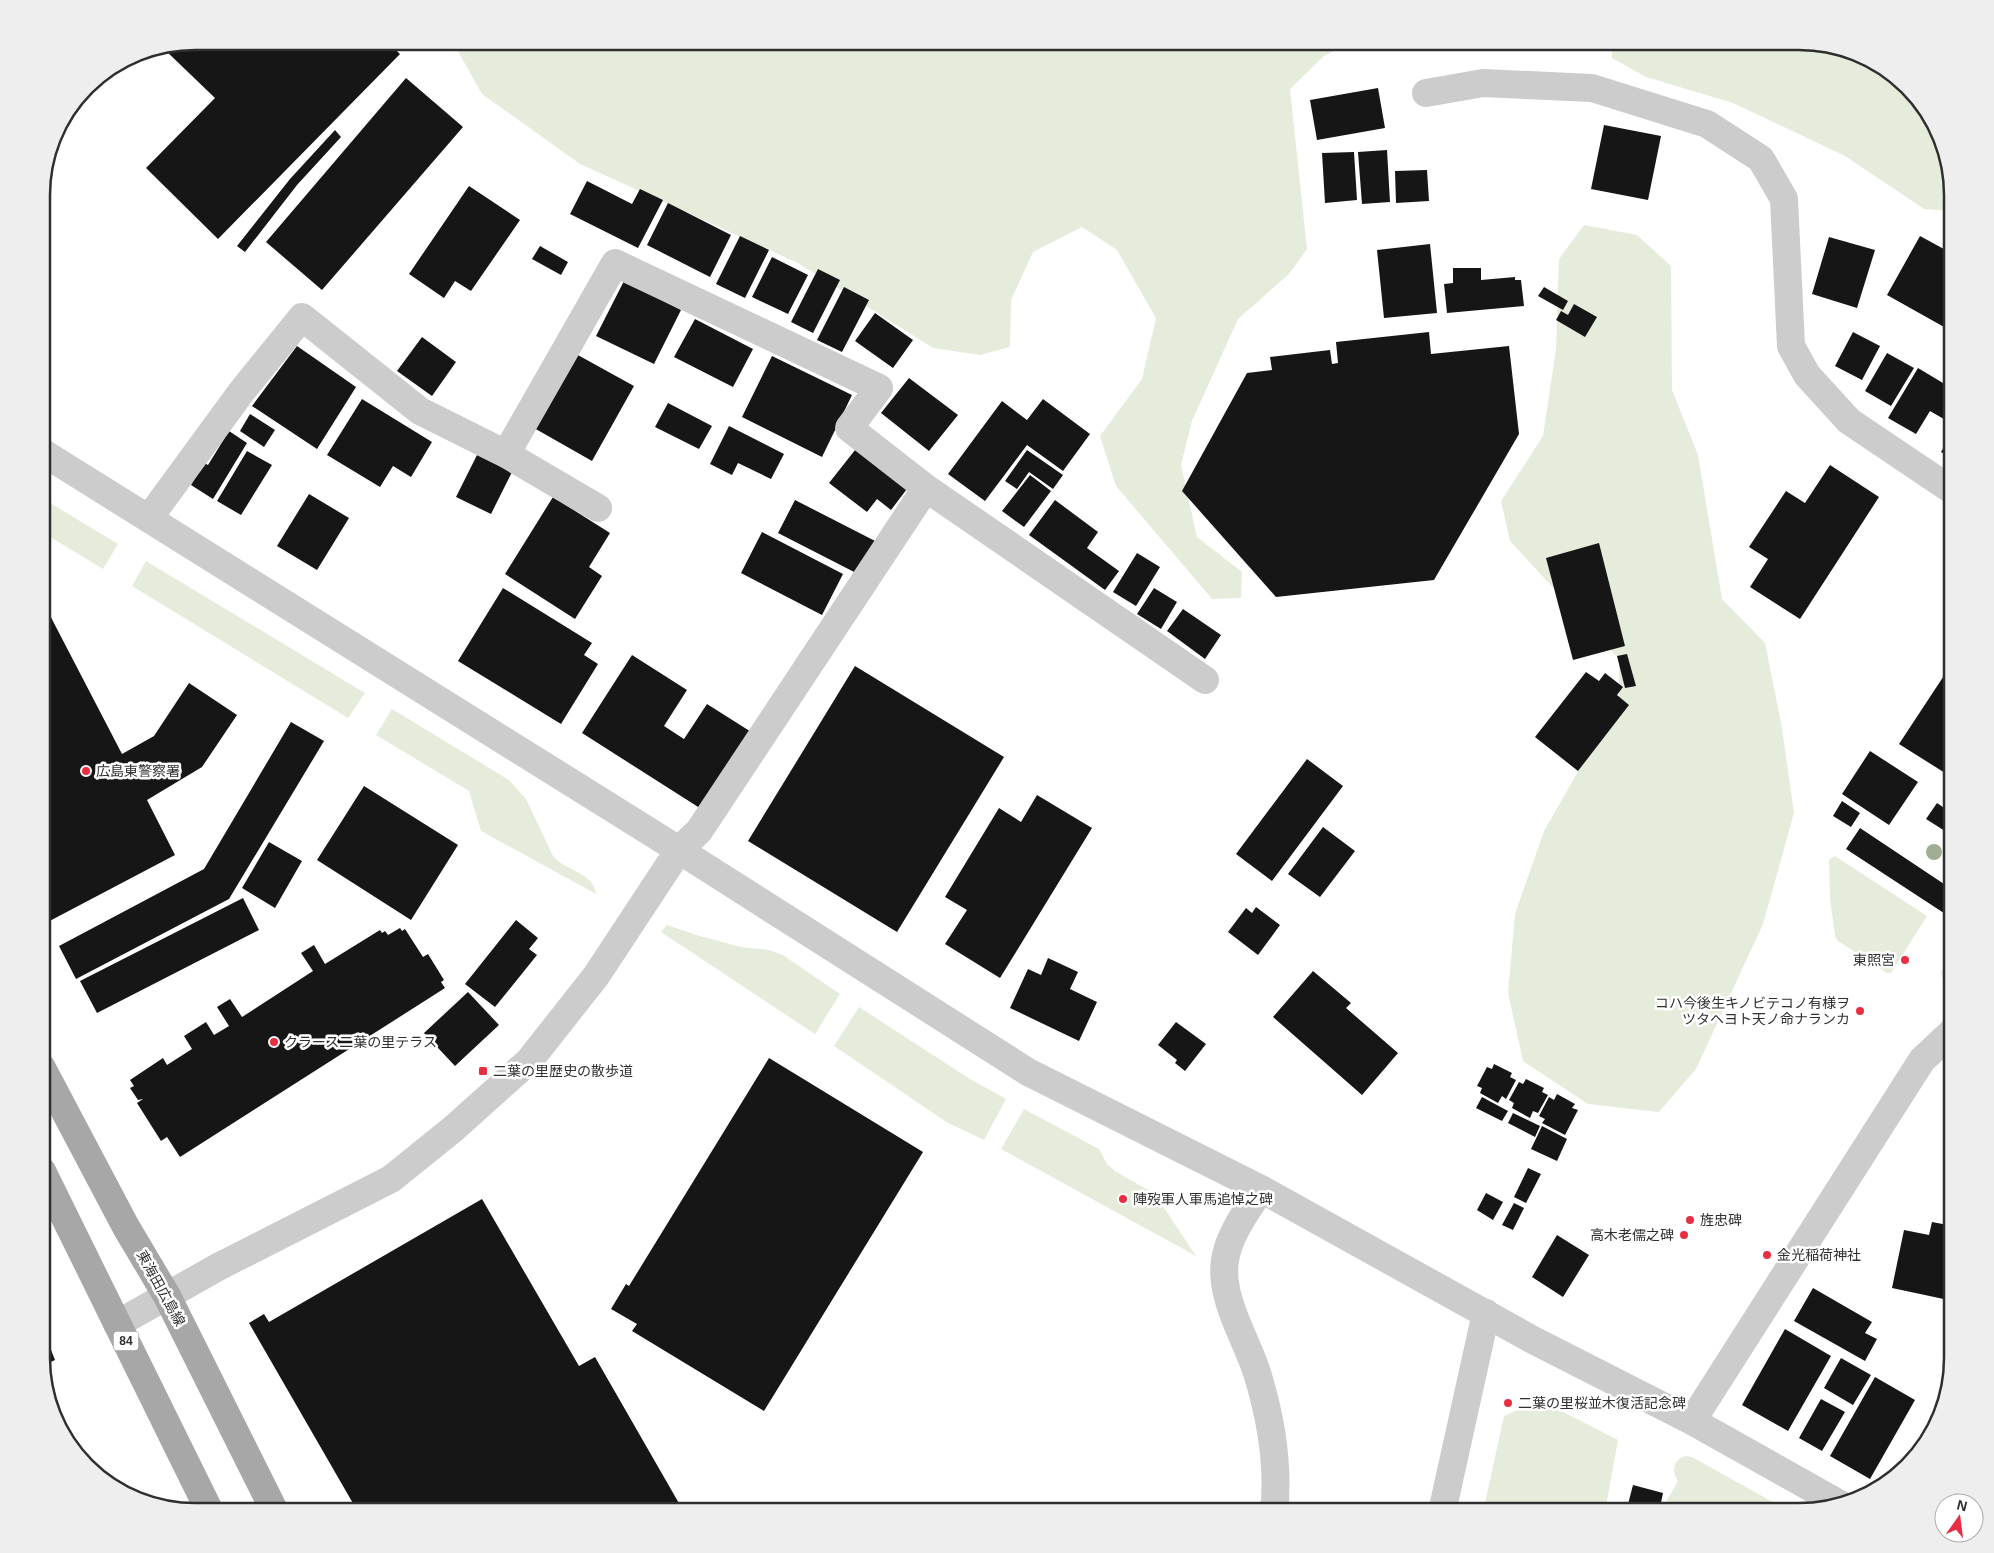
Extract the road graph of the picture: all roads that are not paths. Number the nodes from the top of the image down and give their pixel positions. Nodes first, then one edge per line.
1 (1426, 93) dead end
2 (506, 454) junction
3 (50, 457) edge
4 (1944, 485) edge
5 (926, 488) junction
6 (598, 508) dead end
7 (149, 518) junction
8 (1205, 680) dead end
9 (678, 850) junction
10 (1944, 1039) edge
11 (50, 1083) edge
12 (50, 1187) edge
13 (1260, 1189) junction
14 (167, 1296) junction
15 (1486, 1313) junction
16 (117, 1324) junction
17 (1692, 1421) junction
18 (1831, 1499) edge
19 (206, 1503) edge
20 (270, 1503) edge
21 (1274, 1503) edge
22 (1444, 1503) edge

1 - 4 street
2 - 5 street
2 - 6 street
2 - 7 street
3 - 7 street
5 - 8 street
5 - 9 street
7 - 9 street
9 - 13 street
9 - 14 street
10 - 17 street
11 - 14 main road, 東海田広島線
12 - 16 main road, 84
13 - 15 street
13 - 21 street
14 - 16 street
14 - 20 main road, 東海田広島線
15 - 17 street
15 - 22 street
16 - 19 main road, 84
17 - 18 street

